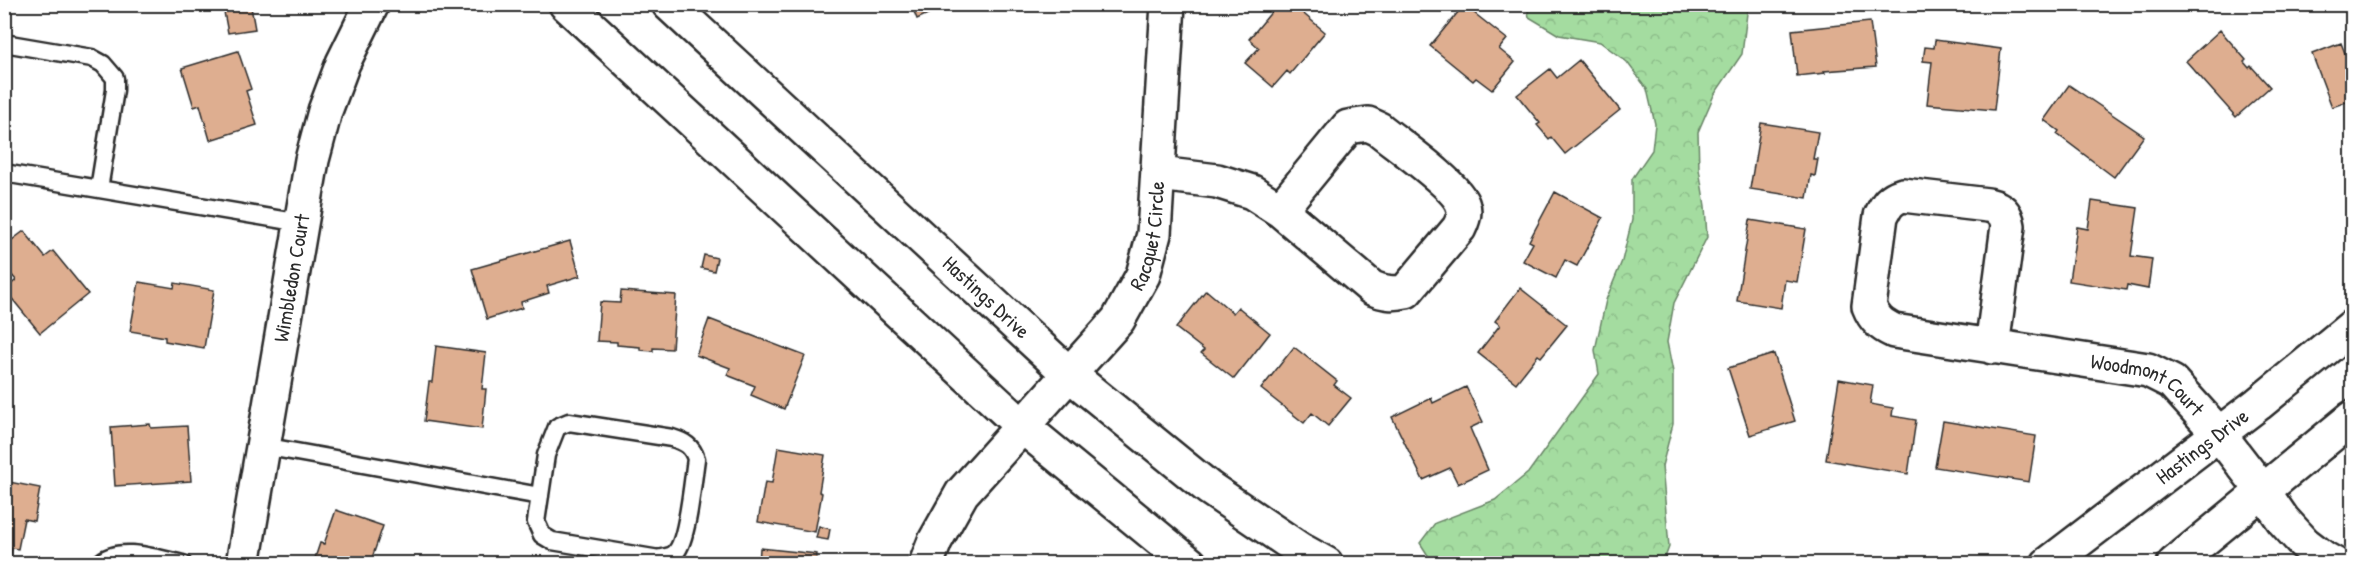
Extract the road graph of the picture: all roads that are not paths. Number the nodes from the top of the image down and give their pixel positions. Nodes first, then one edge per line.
1 (372, 4) edge
2 (566, 4) edge
3 (669, 4) edge
4 (1168, 4) edge
5 (4, 43) edge
6 (4, 173) edge
7 (1159, 174) junction
8 (99, 189) junction
9 (1280, 210) junction
10 (301, 223) junction
11 (2352, 327) edge
12 (1992, 347) junction
13 (1069, 374) junction
14 (2352, 418) edge
15 (1022, 426) junction
16 (2219, 434) junction
17 (263, 446) junction
18 (2263, 491) junction
19 (540, 496) junction
20 (99, 564) edge
21 (183, 564) edge
22 (243, 564) edge
23 (926, 564) edge
24 (1190, 564) edge
25 (1326, 564) edge
26 (2048, 564) edge
27 (2174, 564) edge
28 (2334, 564) edge

1 - 10 street, Wimbledon Court
2 - 15 street
3 - 13 street, Hastings Drive
4 - 7 street, Racquet Circle
5 - 8 lane
6 - 8 lane
7 - 9 street
7 - 13 street, Racquet Circle
8 - 10 lane
9 - 9 street
10 - 17 street, Wimbledon Court
11 - 16 street, Hastings Drive
12 - 12 street, Woodmont Court
12 - 16 street, Woodmont Court
13 - 15 street, Racquet Circle
13 - 25 street, Hastings Drive
14 - 18 street
15 - 23 street, Racquet Circle
15 - 24 street
16 - 18 street, Woodmont Court
16 - 26 street, Hastings Drive
17 - 19 lane
17 - 22 street, Wimbledon Court
18 - 27 street
18 - 28 street, Woodmont Court
19 - 19 lane
20 - 21 lane

